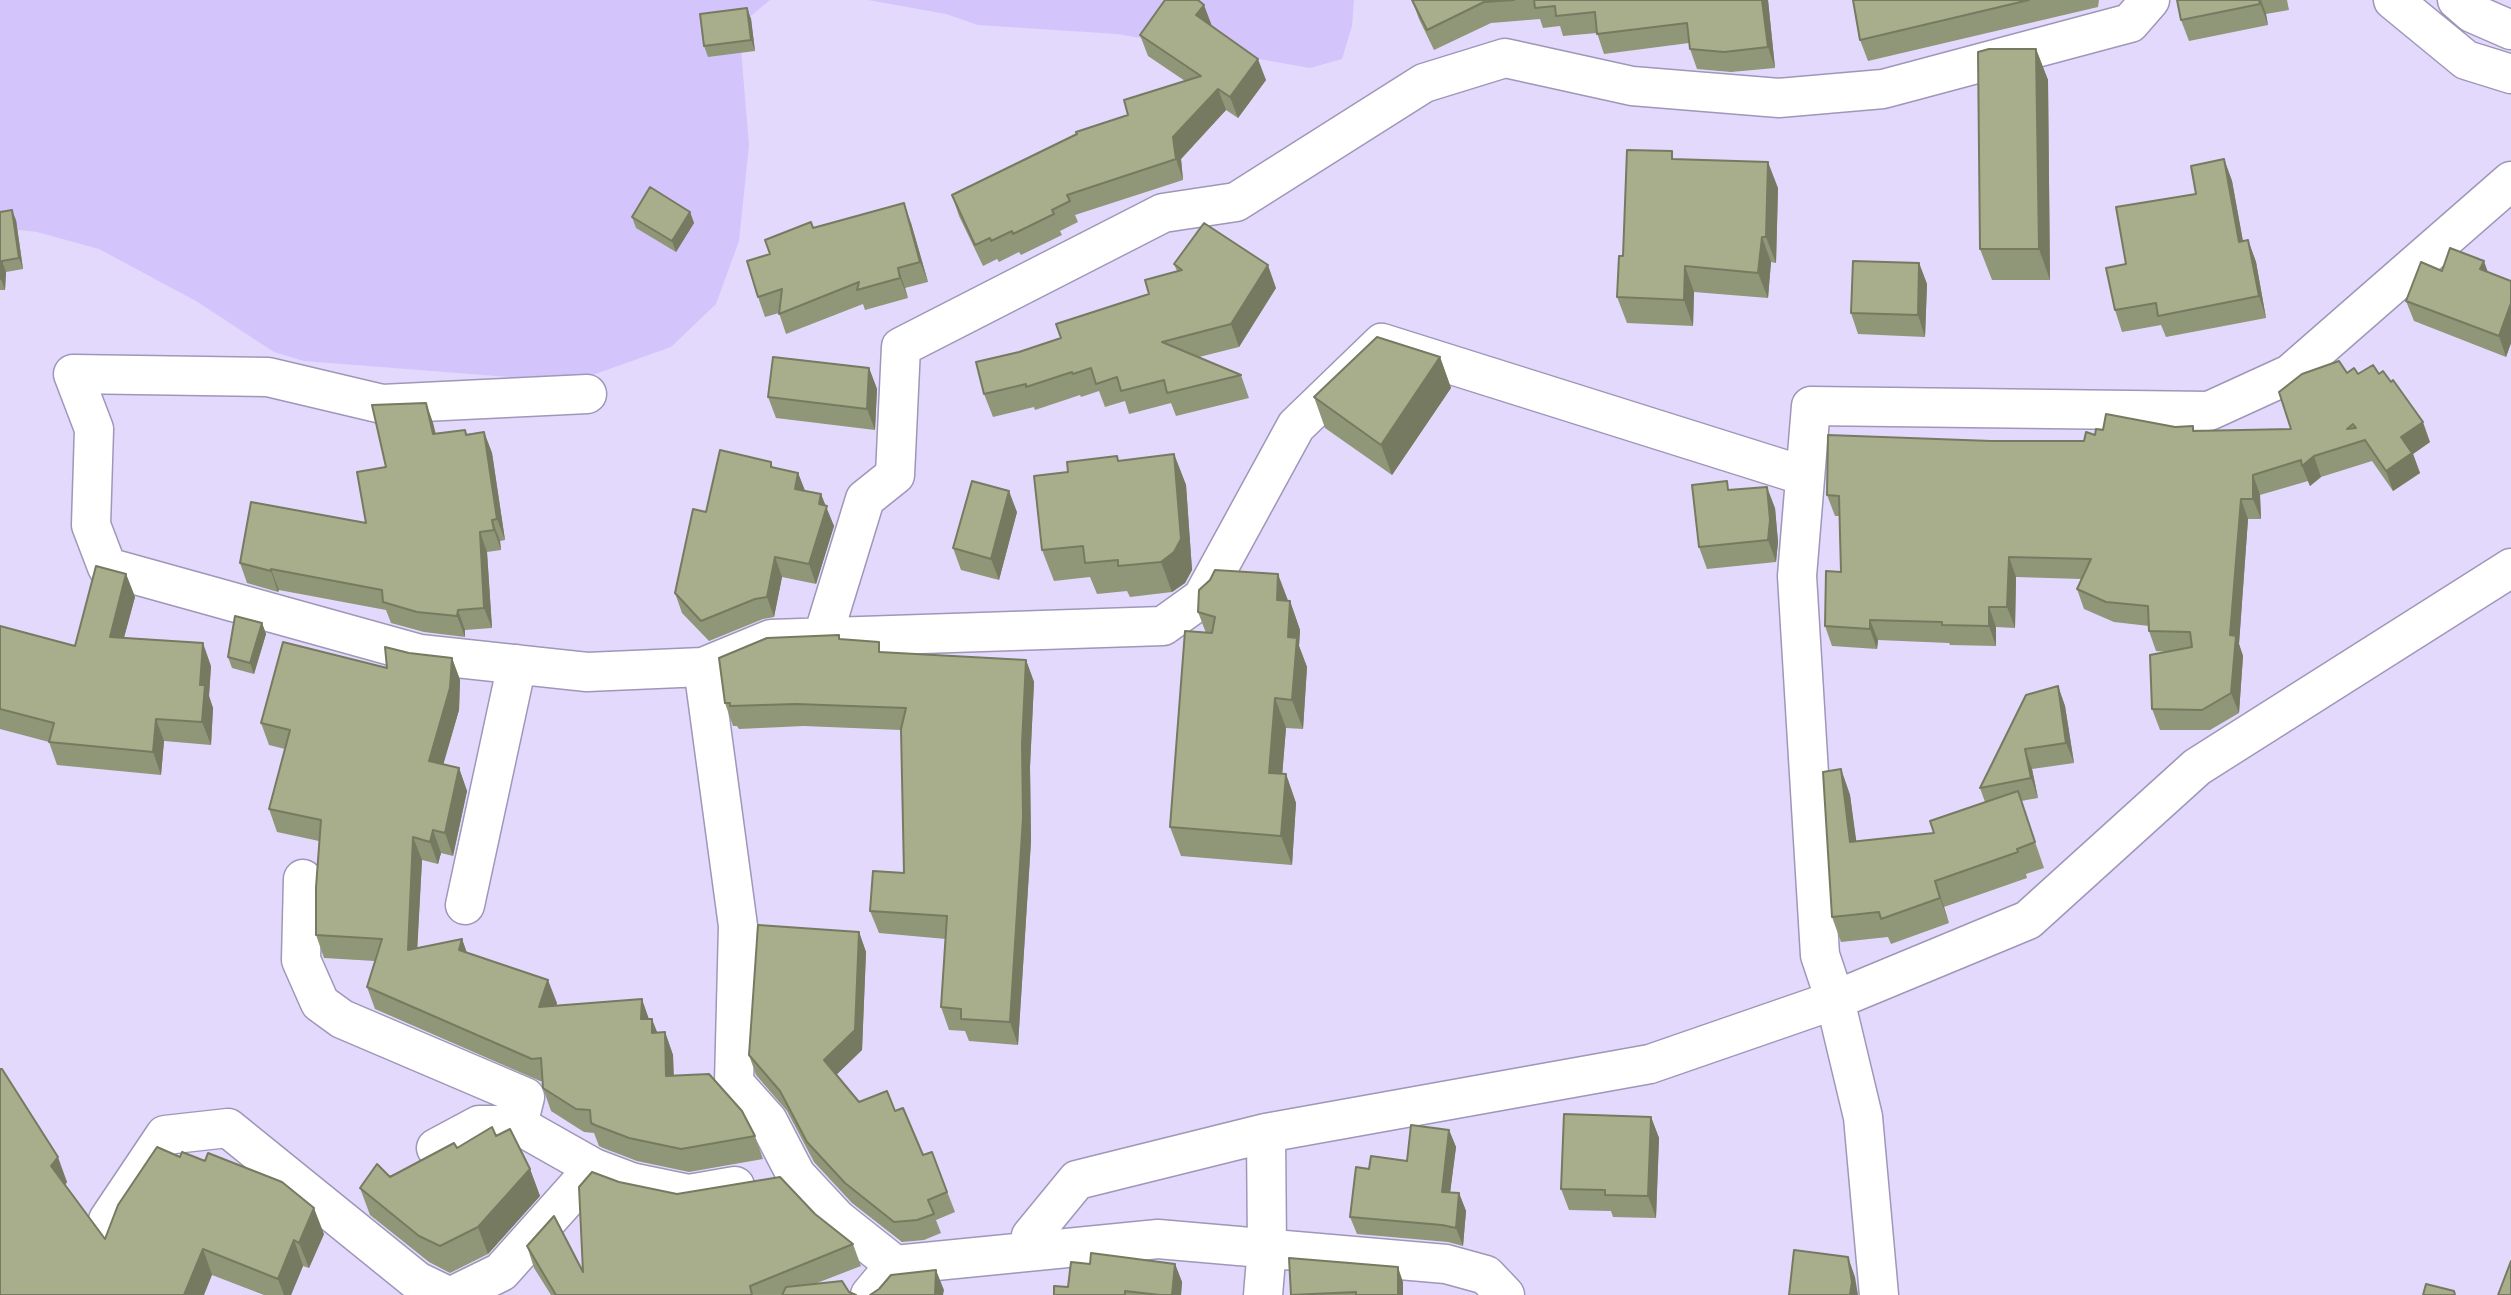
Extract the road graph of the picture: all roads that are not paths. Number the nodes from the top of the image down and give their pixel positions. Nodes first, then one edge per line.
1 (2150, 0) edge
2 (2393, 0) edge
3 (2457, 0) edge
4 (2511, 30) edge
5 (2511, 74) edge
6 (2511, 181) edge
7 (587, 394) dead end
8 (1805, 477) junction
9 (2511, 568) edge
10 (823, 636) junction
11 (517, 664) junction
12 (703, 667) junction
13 (303, 879) dead end
14 (465, 905) dead end
15 (1835, 1000) junction
16 (518, 1125) junction
17 (1266, 1133) junction
18 (436, 1148) dead end
19 (594, 1168) junction
20 (796, 1175) junction
21 (108, 1220) dead end
22 (1267, 1248) junction
23 (1035, 1251) junction
24 (895, 1265) junction
25 (446, 1295) edge
26 (454, 1295) edge
27 (870, 1295) edge
28 (1263, 1295) edge
29 (1505, 1295) edge
30 (1879, 1295) edge

1 - 10 street
2 - 5 street
3 - 4 street
6 - 8 street
7 - 11 street
8 - 10 street
8 - 15 street
9 - 15 street
10 - 12 street
11 - 12 street
11 - 14 street
12 - 20 street
13 - 16 street
15 - 17 street
15 - 30 street
16 - 18 street
16 - 19 street
17 - 22 street
17 - 23 street
19 - 20 street
19 - 26 street
20 - 24 street
21 - 25 street
22 - 23 street
22 - 28 street
22 - 29 street
23 - 24 street
24 - 27 street

